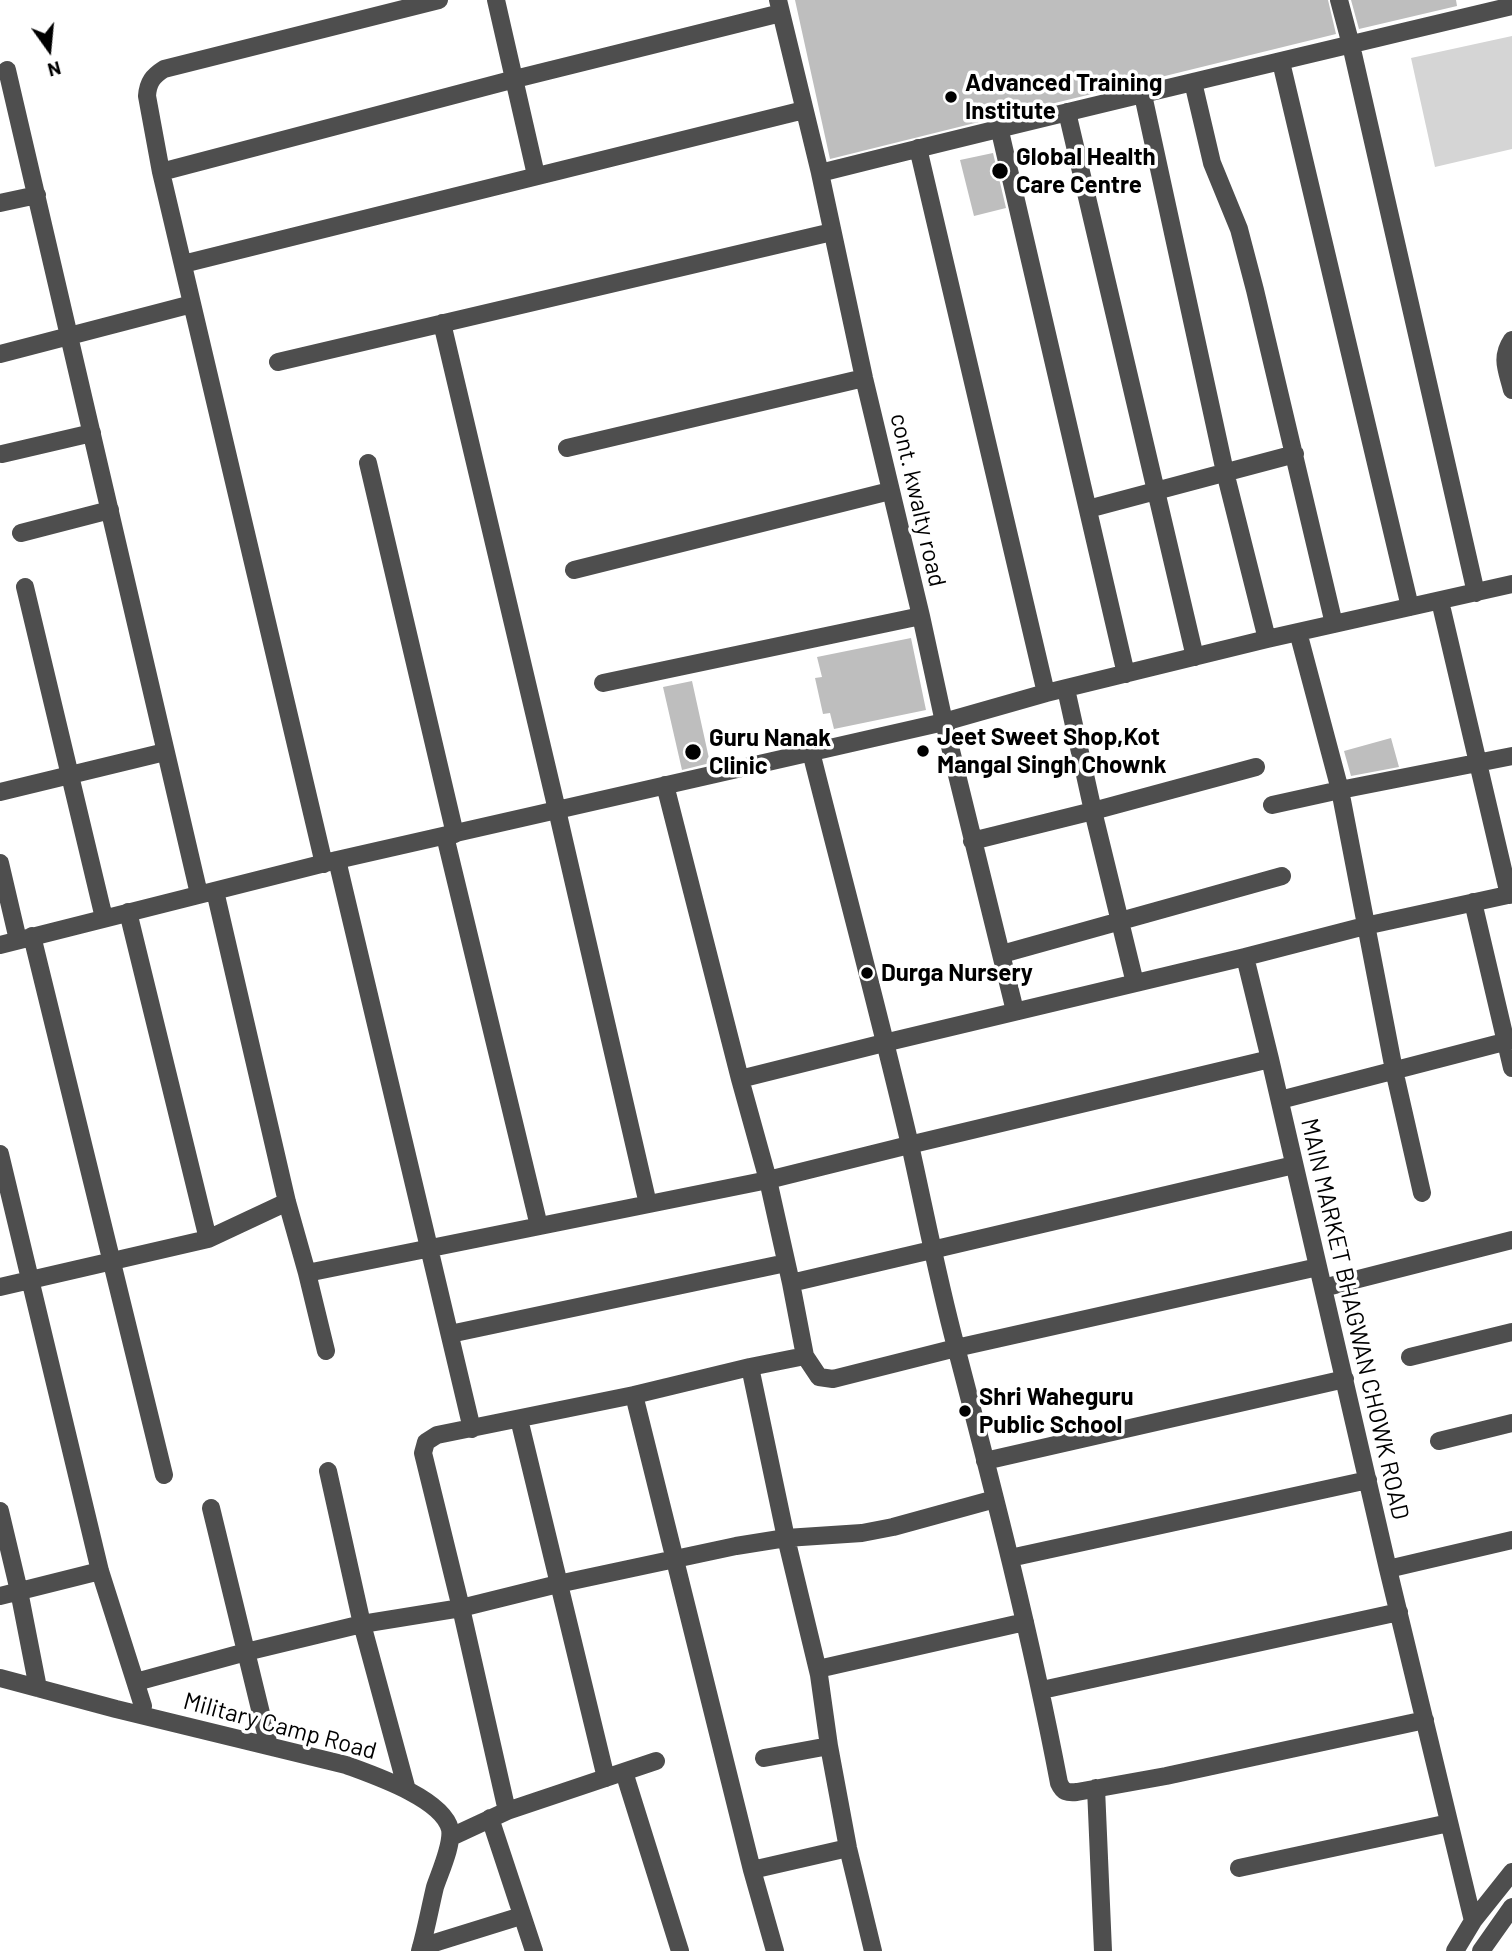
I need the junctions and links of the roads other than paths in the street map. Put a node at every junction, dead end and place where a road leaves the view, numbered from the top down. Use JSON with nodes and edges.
{"nodes":[{"id":1,"x":439,"y":0,"type":"edge"},
{"id":2,"x":496,"y":0,"type":"edge"},
{"id":3,"x":1339,"y":0,"type":"edge"},
{"id":4,"x":1512,"y":6,"type":"edge"},
{"id":5,"x":779,"y":7,"type":"edge"},
{"id":6,"x":1351,"y":45,"type":"junction"},
{"id":7,"x":1281,"y":62,"type":"junction"},
{"id":8,"x":7,"y":70,"type":"dead end"},
{"id":9,"x":515,"y":79,"type":"junction"},
{"id":10,"x":1193,"y":82,"type":"junction"},
{"id":11,"x":1143,"y":94,"type":"junction"},
{"id":12,"x":804,"y":110,"type":"junction"},
{"id":13,"x":1068,"y":112,"type":"junction"},
{"id":14,"x":999,"y":127,"type":"junction"},
{"id":15,"x":918,"y":148,"type":"junction"},
{"id":16,"x":161,"y":172,"type":"junction"},
{"id":17,"x":820,"y":173,"type":"junction"},
{"id":18,"x":536,"y":175,"type":"junction"},
{"id":19,"x":37,"y":195,"type":"junction"},
{"id":20,"x":0,"y":203,"type":"edge"},
{"id":21,"x":832,"y":232,"type":"junction"},
{"id":22,"x":183,"y":264,"type":"junction"},
{"id":23,"x":192,"y":304,"type":"junction"},
{"id":24,"x":442,"y":323,"type":"junction"},
{"id":25,"x":69,"y":336,"type":"junction"},
{"id":26,"x":1512,"y":340,"type":"edge"},
{"id":27,"x":0,"y":354,"type":"edge"},
{"id":28,"x":278,"y":362,"type":"dead end"},
{"id":29,"x":864,"y":378,"type":"junction"},
{"id":30,"x":1512,"y":390,"type":"edge"},
{"id":31,"x":92,"y":433,"type":"junction"},
{"id":32,"x":568,"y":447,"type":"dead end"},
{"id":33,"x":2,"y":454,"type":"edge"},
{"id":34,"x":1294,"y":454,"type":"junction"},
{"id":35,"x":368,"y":463,"type":"dead end"},
{"id":36,"x":1225,"y":472,"type":"junction"},
{"id":37,"x":1156,"y":490,"type":"junction"},
{"id":38,"x":890,"y":491,"type":"junction"},
{"id":39,"x":1088,"y":509,"type":"junction"},
{"id":40,"x":110,"y":510,"type":"junction"},
{"id":41,"x":21,"y":533,"type":"dead end"},
{"id":42,"x":574,"y":570,"type":"dead end"},
{"id":43,"x":1512,"y":584,"type":"edge"},
{"id":44,"x":25,"y":587,"type":"dead end"},
{"id":45,"x":1476,"y":593,"type":"junction"},
{"id":46,"x":1440,"y":601,"type":"junction"},
{"id":47,"x":1409,"y":607,"type":"junction"},
{"id":48,"x":921,"y":616,"type":"junction"},
{"id":49,"x":1334,"y":624,"type":"junction"},
{"id":50,"x":1298,"y":632,"type":"junction"},
{"id":51,"x":1266,"y":639,"type":"junction"},
{"id":52,"x":1195,"y":657,"type":"junction"},
{"id":53,"x":1126,"y":674,"type":"junction"},
{"id":54,"x":603,"y":683,"type":"dead end"},
{"id":55,"x":1066,"y":689,"type":"junction"},
{"id":56,"x":1046,"y":694,"type":"junction"},
{"id":57,"x":944,"y":722,"type":"junction"},
{"id":58,"x":165,"y":752,"type":"junction"},
{"id":59,"x":811,"y":752,"type":"junction"},
{"id":60,"x":1512,"y":756,"type":"edge"},
{"id":61,"x":1479,"y":764,"type":"junction"},
{"id":62,"x":1256,"y":767,"type":"dead end"},
{"id":63,"x":71,"y":775,"type":"junction"},
{"id":64,"x":665,"y":785,"type":"junction"},
{"id":65,"x":1340,"y":790,"type":"junction"},
{"id":66,"x":0,"y":792,"type":"edge"},
{"id":67,"x":1272,"y":805,"type":"dead end"},
{"id":68,"x":557,"y":810,"type":"junction"},
{"id":69,"x":1093,"y":811,"type":"junction"},
{"id":70,"x":450,"y":835,"type":"junction"},
{"id":71,"x":972,"y":841,"type":"junction"},
{"id":72,"x":331,"y":862,"type":"junction"},
{"id":73,"x":0,"y":863,"type":"edge"},
{"id":74,"x":1282,"y":876,"type":"dead end"},
{"id":75,"x":207,"y":892,"type":"junction"},
{"id":76,"x":1510,"y":894,"type":"edge"},
{"id":77,"x":1473,"y":902,"type":"junction"},
{"id":78,"x":128,"y":912,"type":"junction"},
{"id":79,"x":104,"y":918,"type":"junction"},
{"id":80,"x":1121,"y":921,"type":"junction"},
{"id":81,"x":1365,"y":926,"type":"junction"},
{"id":82,"x":17,"y":940,"type":"edge"},
{"id":83,"x":1002,"y":954,"type":"junction"},
{"id":84,"x":1245,"y":957,"type":"junction"},
{"id":85,"x":1135,"y":983,"type":"junction"},
{"id":86,"x":1015,"y":1011,"type":"junction"},
{"id":87,"x":1509,"y":1041,"type":"edge"},
{"id":88,"x":884,"y":1043,"type":"junction"},
{"id":89,"x":1270,"y":1059,"type":"junction"},
{"id":90,"x":1512,"y":1068,"type":"edge"},
{"id":91,"x":1394,"y":1070,"type":"junction"},
{"id":92,"x":740,"y":1080,"type":"junction"},
{"id":93,"x":1280,"y":1100,"type":"junction"},
{"id":94,"x":909,"y":1144,"type":"junction"},
{"id":95,"x":0,"y":1154,"type":"edge"},
{"id":96,"x":1294,"y":1165,"type":"junction"},
{"id":97,"x":768,"y":1180,"type":"junction"},
{"id":98,"x":1422,"y":1193,"type":"dead end"},
{"id":99,"x":287,"y":1202,"type":"junction"},
{"id":100,"x":648,"y":1204,"type":"junction"},
{"id":101,"x":539,"y":1226,"type":"junction"},
{"id":102,"x":208,"y":1239,"type":"junction"},
{"id":103,"x":1512,"y":1240,"type":"edge"},
{"id":104,"x":430,"y":1247,"type":"junction"},
{"id":105,"x":932,"y":1250,"type":"junction"},
{"id":106,"x":110,"y":1262,"type":"junction"},
{"id":107,"x":786,"y":1263,"type":"junction"},
{"id":108,"x":1318,"y":1266,"type":"junction"},
{"id":109,"x":307,"y":1273,"type":"junction"},
{"id":110,"x":30,"y":1280,"type":"junction"},
{"id":111,"x":791,"y":1283,"type":"junction"},
{"id":112,"x":0,"y":1287,"type":"edge"},
{"id":113,"x":1323,"y":1289,"type":"junction"},
{"id":114,"x":1512,"y":1332,"type":"edge"},
{"id":115,"x":450,"y":1334,"type":"junction"},
{"id":116,"x":956,"y":1348,"type":"junction"},
{"id":117,"x":326,"y":1350,"type":"dead end"},
{"id":118,"x":805,"y":1356,"type":"junction"},
{"id":119,"x":1410,"y":1357,"type":"dead end"},
{"id":120,"x":750,"y":1367,"type":"junction"},
{"id":121,"x":1345,"y":1379,"type":"junction"},
{"id":122,"x":634,"y":1395,"type":"junction"},
{"id":123,"x":519,"y":1419,"type":"junction"},
{"id":124,"x":1512,"y":1423,"type":"edge"},
{"id":125,"x":472,"y":1429,"type":"junction"},
{"id":126,"x":1439,"y":1441,"type":"dead end"},
{"id":127,"x":985,"y":1461,"type":"junction"},
{"id":128,"x":328,"y":1471,"type":"dead end"},
{"id":129,"x":164,"y":1475,"type":"dead end"},
{"id":130,"x":1368,"y":1480,"type":"junction"},
{"id":131,"x":995,"y":1499,"type":"junction"},
{"id":132,"x":211,"y":1508,"type":"dead end"},
{"id":133,"x":0,"y":1511,"type":"edge"},
{"id":134,"x":786,"y":1538,"type":"junction"},
{"id":135,"x":1512,"y":1540,"type":"edge"},
{"id":136,"x":1010,"y":1558,"type":"junction"},
{"id":137,"x":675,"y":1560,"type":"junction"},
{"id":138,"x":1388,"y":1569,"type":"junction"},
{"id":139,"x":100,"y":1571,"type":"junction"},
{"id":140,"x":558,"y":1584,"type":"junction"},
{"id":141,"x":19,"y":1591,"type":"junction"},
{"id":142,"x":0,"y":1596,"type":"edge"},
{"id":143,"x":461,"y":1608,"type":"junction"},
{"id":144,"x":1399,"y":1612,"type":"junction"},
{"id":145,"x":1025,"y":1622,"type":"junction"},
{"id":146,"x":362,"y":1625,"type":"junction"},
{"id":147,"x":246,"y":1652,"type":"junction"},
{"id":148,"x":818,"y":1669,"type":"junction"},
{"id":149,"x":0,"y":1678,"type":"edge"},
{"id":150,"x":136,"y":1682,"type":"junction"},
{"id":151,"x":38,"y":1688,"type":"junction"},
{"id":152,"x":1041,"y":1690,"type":"junction"},
{"id":153,"x":143,"y":1706,"type":"dead end"},
{"id":154,"x":1425,"y":1720,"type":"junction"},
{"id":155,"x":269,"y":1746,"type":"junction"},
{"id":156,"x":829,"y":1746,"type":"junction"},
{"id":157,"x":764,"y":1758,"type":"dead end"},
{"id":158,"x":656,"y":1762,"type":"dead end"},
{"id":159,"x":624,"y":1772,"type":"junction"},
{"id":160,"x":606,"y":1778,"type":"junction"},
{"id":161,"x":1096,"y":1788,"type":"junction"},
{"id":162,"x":407,"y":1790,"type":"junction"},
{"id":163,"x":507,"y":1811,"type":"junction"},
{"id":164,"x":490,"y":1818,"type":"junction"},
{"id":165,"x":1449,"y":1823,"type":"junction"},
{"id":166,"x":451,"y":1837,"type":"junction"},
{"id":167,"x":848,"y":1848,"type":"junction"},
{"id":168,"x":1239,"y":1868,"type":"dead end"},
{"id":169,"x":752,"y":1870,"type":"junction"},
{"id":170,"x":1512,"y":1872,"type":"edge"},
{"id":171,"x":1512,"y":1907,"type":"edge"},
{"id":172,"x":521,"y":1916,"type":"junction"},
{"id":173,"x":1473,"y":1921,"type":"junction"},
{"id":174,"x":421,"y":1949,"type":"edge"},
{"id":175,"x":534,"y":1951,"type":"edge"},
{"id":176,"x":680,"y":1951,"type":"edge"},
{"id":177,"x":775,"y":1951,"type":"edge"},
{"id":178,"x":873,"y":1951,"type":"edge"},
{"id":179,"x":1103,"y":1951,"type":"edge"},
{"id":180,"x":1455,"y":1951,"type":"edge"},
{"id":181,"x":1481,"y":1951,"type":"edge"}],
"edges":[{"from":1,"to":16,"type":"street"},
{"from":2,"to":9,"type":"street"},
{"from":3,"to":6,"type":"street"},
{"from":4,"to":6,"type":"street"},
{"from":5,"to":9,"type":"street"},
{"from":5,"to":12,"type":"street","name":"cont. kwalty road"},
{"from":6,"to":7,"type":"street"},
{"from":6,"to":45,"type":"street"},
{"from":7,"to":10,"type":"street"},
{"from":7,"to":47,"type":"street"},
{"from":8,"to":19,"type":"street"},
{"from":9,"to":16,"type":"street"},
{"from":9,"to":18,"type":"street"},
{"from":10,"to":11,"type":"street"},
{"from":10,"to":34,"type":"street"},
{"from":11,"to":13,"type":"street"},
{"from":11,"to":36,"type":"street"},
{"from":12,"to":17,"type":"street","name":"cont. kwalty road"},
{"from":12,"to":18,"type":"street"},
{"from":13,"to":14,"type":"street"},
{"from":13,"to":37,"type":"street"},
{"from":14,"to":15,"type":"street"},
{"from":14,"to":39,"type":"street"},
{"from":15,"to":17,"type":"street"},
{"from":15,"to":56,"type":"street"},
{"from":16,"to":22,"type":"street"},
{"from":17,"to":21,"type":"street","name":"cont. kwalty road"},
{"from":18,"to":22,"type":"street"},
{"from":19,"to":20,"type":"street"},
{"from":19,"to":25,"type":"street"},
{"from":21,"to":24,"type":"street"},
{"from":21,"to":29,"type":"street","name":"cont. kwalty road"},
{"from":22,"to":23,"type":"street"},
{"from":23,"to":25,"type":"street"},
{"from":23,"to":72,"type":"street"},
{"from":24,"to":28,"type":"street"},
{"from":24,"to":68,"type":"street"},
{"from":25,"to":27,"type":"street"},
{"from":25,"to":31,"type":"street"},
{"from":26,"to":30,"type":"street"},
{"from":29,"to":32,"type":"street"},
{"from":29,"to":38,"type":"street","name":"cont. kwalty road"},
{"from":31,"to":33,"type":"street"},
{"from":31,"to":40,"type":"street"},
{"from":34,"to":36,"type":"street"},
{"from":34,"to":49,"type":"street"},
{"from":35,"to":70,"type":"street"},
{"from":36,"to":37,"type":"street"},
{"from":36,"to":51,"type":"street"},
{"from":37,"to":39,"type":"street"},
{"from":37,"to":52,"type":"street"},
{"from":38,"to":42,"type":"street"},
{"from":38,"to":48,"type":"street","name":"cont. kwalty road"},
{"from":39,"to":53,"type":"street"},
{"from":40,"to":41,"type":"street"},
{"from":40,"to":58,"type":"street"},
{"from":43,"to":45,"type":"street"},
{"from":44,"to":63,"type":"street"},
{"from":45,"to":46,"type":"street"},
{"from":46,"to":47,"type":"street"},
{"from":46,"to":61,"type":"street"},
{"from":47,"to":49,"type":"street"},
{"from":48,"to":54,"type":"street"},
{"from":48,"to":57,"type":"street","name":"cont. kwalty road"},
{"from":49,"to":50,"type":"street"},
{"from":50,"to":51,"type":"street"},
{"from":50,"to":65,"type":"street"},
{"from":51,"to":52,"type":"street"},
{"from":52,"to":53,"type":"street"},
{"from":53,"to":55,"type":"street"},
{"from":55,"to":56,"type":"street"},
{"from":55,"to":69,"type":"street"},
{"from":56,"to":57,"type":"street"},
{"from":57,"to":59,"type":"street"},
{"from":57,"to":71,"type":"street","name":"cont. kwalty road"},
{"from":58,"to":63,"type":"street"},
{"from":58,"to":75,"type":"street"},
{"from":59,"to":64,"type":"street"},
{"from":59,"to":88,"type":"street"},
{"from":60,"to":61,"type":"street"},
{"from":61,"to":65,"type":"street"},
{"from":61,"to":76,"type":"street"},
{"from":62,"to":69,"type":"street"},
{"from":63,"to":66,"type":"street"},
{"from":63,"to":79,"type":"street"},
{"from":64,"to":68,"type":"street"},
{"from":64,"to":92,"type":"street"},
{"from":65,"to":67,"type":"street"},
{"from":65,"to":81,"type":"street"},
{"from":68,"to":70,"type":"street"},
{"from":68,"to":100,"type":"street"},
{"from":69,"to":71,"type":"street"},
{"from":69,"to":80,"type":"street"},
{"from":70,"to":72,"type":"street"},
{"from":70,"to":101,"type":"street"},
{"from":71,"to":83,"type":"street","name":"cont. kwalty road"},
{"from":72,"to":75,"type":"street"},
{"from":72,"to":104,"type":"street"},
{"from":73,"to":82,"type":"street"},
{"from":74,"to":80,"type":"street"},
{"from":75,"to":78,"type":"street"},
{"from":75,"to":99,"type":"street"},
{"from":76,"to":77,"type":"street"},
{"from":77,"to":81,"type":"street"},
{"from":77,"to":87,"type":"street"},
{"from":78,"to":79,"type":"street"},
{"from":78,"to":102,"type":"street"},
{"from":79,"to":82,"type":"street"},
{"from":80,"to":83,"type":"street"},
{"from":80,"to":85,"type":"street"},
{"from":81,"to":84,"type":"street"},
{"from":81,"to":91,"type":"street"},
{"from":82,"to":106,"type":"street"},
{"from":83,"to":86,"type":"street","name":"cont. kwalty road"},
{"from":84,"to":85,"type":"street"},
{"from":84,"to":89,"type":"street","name":"MAIN MARKET BHAGWAN CHOWK ROAD"},
{"from":85,"to":86,"type":"street"},
{"from":86,"to":88,"type":"street"},
{"from":87,"to":90,"type":"street"},
{"from":87,"to":91,"type":"street"},
{"from":88,"to":92,"type":"street"},
{"from":88,"to":94,"type":"street"},
{"from":89,"to":93,"type":"street","name":"MAIN MARKET BHAGWAN CHOWK ROAD"},
{"from":89,"to":94,"type":"street"},
{"from":91,"to":93,"type":"street"},
{"from":91,"to":98,"type":"street"},
{"from":92,"to":97,"type":"street"},
{"from":93,"to":96,"type":"street","name":"MAIN MARKET BHAGWAN CHOWK ROAD"},
{"from":94,"to":97,"type":"street"},
{"from":94,"to":105,"type":"street"},
{"from":95,"to":110,"type":"street"},
{"from":96,"to":105,"type":"street"},
{"from":96,"to":108,"type":"street","name":"MAIN MARKET BHAGWAN CHOWK ROAD"},
{"from":97,"to":100,"type":"street"},
{"from":97,"to":107,"type":"street"},
{"from":99,"to":102,"type":"street"},
{"from":99,"to":109,"type":"street"},
{"from":100,"to":101,"type":"street"},
{"from":101,"to":104,"type":"street"},
{"from":102,"to":106,"type":"street"},
{"from":103,"to":113,"type":"street"},
{"from":104,"to":109,"type":"street"},
{"from":104,"to":115,"type":"street"},
{"from":105,"to":111,"type":"street"},
{"from":105,"to":116,"type":"street"},
{"from":106,"to":110,"type":"street"},
{"from":106,"to":129,"type":"street"},
{"from":107,"to":111,"type":"street"},
{"from":107,"to":115,"type":"street"},
{"from":108,"to":113,"type":"street","name":"MAIN MARKET BHAGWAN CHOWK ROAD"},
{"from":108,"to":116,"type":"street"},
{"from":109,"to":117,"type":"street"},
{"from":110,"to":112,"type":"street"},
{"from":110,"to":139,"type":"street"},
{"from":111,"to":118,"type":"street"},
{"from":113,"to":121,"type":"street","name":"MAIN MARKET BHAGWAN CHOWK ROAD"},
{"from":114,"to":119,"type":"street"},
{"from":115,"to":125,"type":"street"},
{"from":116,"to":118,"type":"street"},
{"from":116,"to":127,"type":"street"},
{"from":118,"to":120,"type":"street"},
{"from":120,"to":122,"type":"street"},
{"from":120,"to":134,"type":"street"},
{"from":121,"to":127,"type":"street"},
{"from":121,"to":130,"type":"street","name":"MAIN MARKET BHAGWAN CHOWK ROAD"},
{"from":122,"to":123,"type":"street"},
{"from":122,"to":137,"type":"street"},
{"from":123,"to":125,"type":"street"},
{"from":123,"to":140,"type":"street"},
{"from":124,"to":126,"type":"street"},
{"from":125,"to":143,"type":"street"},
{"from":127,"to":131,"type":"street"},
{"from":128,"to":146,"type":"street"},
{"from":130,"to":136,"type":"street"},
{"from":130,"to":138,"type":"street","name":"MAIN MARKET BHAGWAN CHOWK ROAD"},
{"from":131,"to":134,"type":"street"},
{"from":131,"to":136,"type":"street"},
{"from":132,"to":147,"type":"street"},
{"from":133,"to":141,"type":"street"},
{"from":134,"to":137,"type":"street"},
{"from":134,"to":148,"type":"street"},
{"from":135,"to":138,"type":"street"},
{"from":136,"to":145,"type":"street"},
{"from":137,"to":140,"type":"street"},
{"from":137,"to":169,"type":"street"},
{"from":138,"to":144,"type":"street","name":"MAIN MARKET BHAGWAN CHOWK ROAD"},
{"from":139,"to":141,"type":"street"},
{"from":139,"to":150,"type":"street"},
{"from":140,"to":143,"type":"street"},
{"from":140,"to":160,"type":"street"},
{"from":141,"to":142,"type":"street"},
{"from":141,"to":151,"type":"street"},
{"from":143,"to":146,"type":"street"},
{"from":143,"to":163,"type":"street"},
{"from":144,"to":152,"type":"street"},
{"from":144,"to":154,"type":"street","name":"MAIN MARKET BHAGWAN CHOWK ROAD"},
{"from":145,"to":148,"type":"street"},
{"from":145,"to":152,"type":"street"},
{"from":146,"to":147,"type":"street"},
{"from":146,"to":162,"type":"street"},
{"from":147,"to":150,"type":"street"},
{"from":147,"to":155,"type":"street"},
{"from":148,"to":156,"type":"street"},
{"from":149,"to":151,"type":"street","name":"Military Camp Road"},
{"from":150,"to":153,"type":"street"},
{"from":151,"to":155,"type":"street","name":"Military Camp Road"},
{"from":152,"to":161,"type":"street"},
{"from":154,"to":161,"type":"street"},
{"from":154,"to":165,"type":"street","name":"MAIN MARKET BHAGWAN CHOWK ROAD"},
{"from":155,"to":162,"type":"street","name":"Military Camp Road"},
{"from":156,"to":157,"type":"street"},
{"from":156,"to":167,"type":"street"},
{"from":158,"to":159,"type":"street"},
{"from":159,"to":160,"type":"street"},
{"from":159,"to":176,"type":"street"},
{"from":160,"to":163,"type":"street"},
{"from":161,"to":179,"type":"street"},
{"from":162,"to":166,"type":"street","name":"Military Camp Road"},
{"from":163,"to":164,"type":"street"},
{"from":164,"to":166,"type":"street"},
{"from":164,"to":172,"type":"street"},
{"from":165,"to":168,"type":"street"},
{"from":165,"to":173,"type":"street","name":"MAIN MARKET BHAGWAN CHOWK ROAD"},
{"from":166,"to":174,"type":"street"},
{"from":167,"to":169,"type":"street"},
{"from":167,"to":178,"type":"street"},
{"from":169,"to":177,"type":"street"},
{"from":170,"to":173,"type":"street"},
{"from":171,"to":181,"type":"street"},
{"from":172,"to":174,"type":"street"},
{"from":172,"to":175,"type":"street"},
{"from":173,"to":180,"type":"street"}]}
